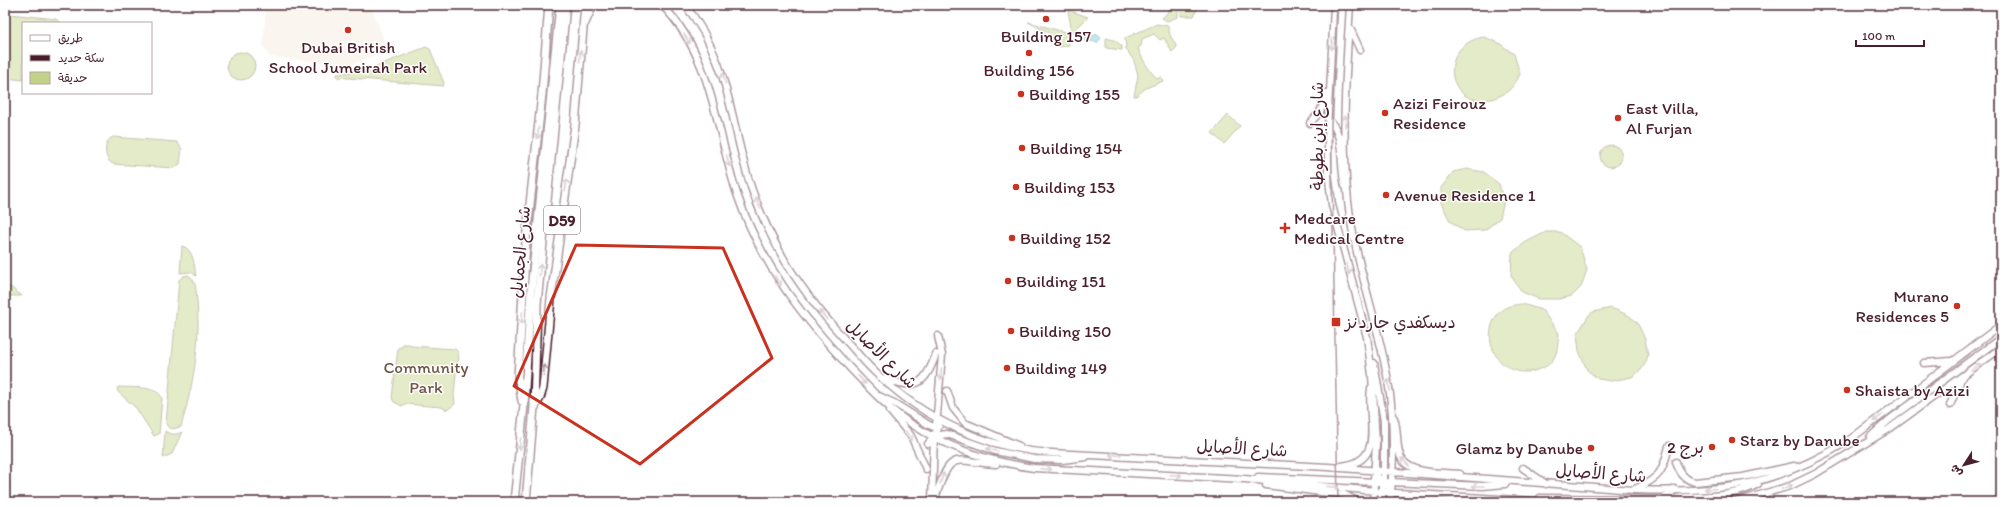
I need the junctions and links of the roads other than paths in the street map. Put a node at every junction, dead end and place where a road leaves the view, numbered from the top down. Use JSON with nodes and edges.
{"nodes":[{"id":1,"x":549,"y":5,"type":"edge"},
{"id":2,"x":560,"y":5,"type":"edge"},
{"id":3,"x":566,"y":5,"type":"edge"},
{"id":4,"x":584,"y":5,"type":"edge"},
{"id":5,"x":593,"y":5,"type":"edge"},
{"id":6,"x":685,"y":5,"type":"edge"},
{"id":7,"x":1334,"y":5,"type":"edge"},
{"id":8,"x":1350,"y":5,"type":"edge"},
{"id":9,"x":662,"y":6,"type":"edge"},
{"id":10,"x":1349,"y":23,"type":"junction"},
{"id":11,"x":582,"y":31,"type":"junction"},
{"id":12,"x":1360,"y":50,"type":"dead end"},
{"id":13,"x":1331,"y":79,"type":"junction"},
{"id":14,"x":1328,"y":119,"type":"junction"},
{"id":15,"x":1310,"y":124,"type":"dead end"},
{"id":16,"x":1348,"y":202,"type":"junction"},
{"id":17,"x":541,"y":225,"type":"junction"},
{"id":18,"x":2001,"y":325,"type":"edge"},
{"id":19,"x":938,"y":336,"type":"dead end"},
{"id":20,"x":1367,"y":336,"type":"junction"},
{"id":21,"x":2001,"y":338,"type":"edge"},
{"id":22,"x":2001,"y":348,"type":"edge"},
{"id":23,"x":936,"y":354,"type":"dead end"},
{"id":24,"x":1957,"y":359,"type":"junction"},
{"id":25,"x":1924,"y":364,"type":"dead end"},
{"id":26,"x":878,"y":375,"type":"junction"},
{"id":27,"x":1372,"y":375,"type":"junction"},
{"id":28,"x":1962,"y":377,"type":"junction"},
{"id":29,"x":947,"y":390,"type":"dead end"},
{"id":30,"x":876,"y":395,"type":"junction"},
{"id":31,"x":524,"y":405,"type":"junction"},
{"id":32,"x":1950,"y":405,"type":"dead end"},
{"id":33,"x":534,"y":407,"type":"junction"},
{"id":34,"x":1392,"y":410,"type":"junction"},
{"id":35,"x":930,"y":415,"type":"junction"},
{"id":36,"x":936,"y":418,"type":"junction"},
{"id":37,"x":944,"y":422,"type":"junction"},
{"id":38,"x":935,"y":427,"type":"junction"},
{"id":39,"x":935,"y":436,"type":"junction"},
{"id":40,"x":928,"y":444,"type":"dead end"},
{"id":41,"x":1863,"y":444,"type":"junction"},
{"id":42,"x":1669,"y":446,"type":"dead end"},
{"id":43,"x":1034,"y":451,"type":"junction"},
{"id":44,"x":1100,"y":455,"type":"junction"},
{"id":45,"x":1676,"y":462,"type":"dead end"},
{"id":46,"x":1811,"y":462,"type":"junction"},
{"id":47,"x":1007,"y":464,"type":"junction"},
{"id":48,"x":1392,"y":466,"type":"junction"},
{"id":49,"x":1328,"y":467,"type":"junction"},
{"id":50,"x":1523,"y":468,"type":"dead end"},
{"id":51,"x":926,"y":469,"type":"dead end"},
{"id":52,"x":1384,"y":469,"type":"junction"},
{"id":53,"x":1371,"y":472,"type":"junction"},
{"id":54,"x":1392,"y":473,"type":"junction"},
{"id":55,"x":1231,"y":478,"type":"junction"},
{"id":56,"x":1244,"y":479,"type":"junction"},
{"id":57,"x":1482,"y":480,"type":"junction"},
{"id":58,"x":1765,"y":480,"type":"junction"},
{"id":59,"x":1372,"y":482,"type":"junction"},
{"id":60,"x":1387,"y":482,"type":"junction"},
{"id":61,"x":1517,"y":482,"type":"junction"},
{"id":62,"x":1546,"y":484,"type":"junction"},
{"id":63,"x":1634,"y":490,"type":"junction"},
{"id":64,"x":1374,"y":491,"type":"junction"},
{"id":65,"x":1383,"y":492,"type":"junction"},
{"id":66,"x":1391,"y":492,"type":"junction"},
{"id":67,"x":1398,"y":493,"type":"junction"},
{"id":68,"x":936,"y":496,"type":"dead end"},
{"id":69,"x":1441,"y":496,"type":"junction"},
{"id":70,"x":1671,"y":496,"type":"edge"},
{"id":71,"x":1373,"y":500,"type":"edge"},
{"id":72,"x":1382,"y":501,"type":"edge"},
{"id":73,"x":1519,"y":501,"type":"edge"},
{"id":74,"x":514,"y":502,"type":"edge"},
{"id":75,"x":526,"y":502,"type":"edge"},
{"id":76,"x":932,"y":502,"type":"edge"},
{"id":77,"x":1358,"y":502,"type":"edge"},
{"id":78,"x":1390,"y":502,"type":"edge"},
{"id":79,"x":1410,"y":502,"type":"edge"},
{"id":80,"x":1551,"y":502,"type":"edge"},
{"id":81,"x":1736,"y":502,"type":"edge"}],
"edges":[{"from":1,"to":31,"type":"main road","number":"D59","one_way":true},
{"from":2,"to":17,"type":"main road","name":"شارع الجمايل","number":"D59"},
{"from":3,"to":17,"type":"main road","name":"شارع الجمايل","number":"D59"},
{"from":4,"to":11,"type":"main road"},
{"from":5,"to":11,"type":"main road"},
{"from":26,"to":6,"type":"main road","name":"شارع الأصايل","one_way":true},
{"from":7,"to":13,"type":"main road","name":"شارع إبن بطوطة","one_way":true},
{"from":8,"to":10,"type":"main road","name":"شارع إبن بطوطة"},
{"from":9,"to":30,"type":"main road","name":"شارع الأصايل","one_way":true},
{"from":10,"to":12,"type":"main road"},
{"from":16,"to":10,"type":"main road","name":"شارع إبن بطوطة","one_way":true},
{"from":33,"to":11,"type":"main road","number":"D59","one_way":true},
{"from":13,"to":14,"type":"main road","name":"شارع إبن بطوطة"},
{"from":13,"to":15,"type":"main road"},
{"from":14,"to":16,"type":"main road"},
{"from":14,"to":20,"type":"main road","name":"شارع إبن بطوطة","one_way":true},
{"from":34,"to":16,"type":"main road","name":"شارع إبن بطوطة","one_way":true},
{"from":17,"to":31,"type":"main road","name":"شارع الجمايل","number":"D59"},
{"from":33,"to":17,"type":"main road","name":"شارع الجمايل","number":"D59","one_way":true},
{"from":18,"to":24,"type":"main road"},
{"from":19,"to":36,"type":"main road","one_way":true},
{"from":20,"to":27,"type":"main road","name":"شارع إبن بطوطة"},
{"from":20,"to":52,"type":"main road"},
{"from":21,"to":41,"type":"main road"},
{"from":28,"to":22,"type":"main road","one_way":true},
{"from":23,"to":26,"type":"main road"},
{"from":24,"to":25,"type":"main road"},
{"from":24,"to":46,"type":"main road","one_way":true},
{"from":26,"to":35,"type":"main road","name":"شارع الأصايل"},
{"from":27,"to":49,"type":"main road"},
{"from":27,"to":53,"type":"main road","name":"شارع إبن بطوطة"},
{"from":28,"to":32,"type":"main road"},
{"from":28,"to":41,"type":"main road"},
{"from":29,"to":43,"type":"main road"},
{"from":30,"to":38,"type":"main road"},
{"from":30,"to":39,"type":"main road","name":"شارع الأصايل"},
{"from":30,"to":51,"type":"main road","one_way":true},
{"from":31,"to":74,"type":"main road","name":"شارع الجمايل","number":"D59","one_way":true},
{"from":33,"to":75,"type":"main road","name":"شارع الجمايل","number":"D59"},
{"from":34,"to":48,"type":"main road","name":"شارع إبن بطوطة"},
{"from":57,"to":34,"type":"main road","one_way":true},
{"from":35,"to":36,"type":"main road","name":"شارع الأصايل"},
{"from":35,"to":38,"type":"main road"},
{"from":36,"to":37,"type":"main road","name":"شارع الأصايل"},
{"from":36,"to":38,"type":"main road"},
{"from":37,"to":38,"type":"main road"},
{"from":37,"to":43,"type":"main road","name":"شارع الأصايل"},
{"from":38,"to":39,"type":"main road"},
{"from":39,"to":40,"type":"main road"},
{"from":44,"to":39,"type":"main road","one_way":true},
{"from":39,"to":47,"type":"main road","name":"شارع الأصايل"},
{"from":39,"to":76,"type":"main road"},
{"from":81,"to":41,"type":"main road","one_way":true},
{"from":42,"to":63,"type":"main road"},
{"from":43,"to":44,"type":"main road","name":"شارع الأصايل"},
{"from":49,"to":44,"type":"main road","name":"شارع الأصايل","one_way":true},
{"from":45,"to":46,"type":"main road"},
{"from":46,"to":58,"type":"main road"},
{"from":47,"to":55,"type":"main road","name":"شارع الأصايل","one_way":true},
{"from":68,"to":47,"type":"main road","one_way":true},
{"from":48,"to":52,"type":"main road"},
{"from":48,"to":54,"type":"main road","name":"شارع إبن بطوطة"},
{"from":49,"to":53,"type":"main road","name":"شارع الأصايل"},
{"from":50,"to":62,"type":"main road"},
{"from":52,"to":53,"type":"main road","name":"شارع الأصايل"},
{"from":52,"to":54,"type":"main road","name":"شارع الأصايل"},
{"from":52,"to":60,"type":"main road"},
{"from":53,"to":59,"type":"main road","name":"شارع إبن بطوطة"},
{"from":53,"to":60,"type":"main road"},
{"from":54,"to":57,"type":"main road","name":"شارع الأصايل"},
{"from":54,"to":60,"type":"main road"},
{"from":55,"to":56,"type":"main road","name":"شارع الأصايل"},
{"from":55,"to":77,"type":"main road"},
{"from":56,"to":59,"type":"main road"},
{"from":56,"to":64,"type":"main road","name":"شارع الأصايل","one_way":true},
{"from":57,"to":61,"type":"main road","name":"شارع الأصايل"},
{"from":58,"to":70,"type":"main road","one_way":true},
{"from":58,"to":70,"type":"main road"},
{"from":59,"to":60,"type":"main road"},
{"from":59,"to":64,"type":"main road","name":"شارع إبن بطوطة"},
{"from":61,"to":60,"type":"main road","one_way":true},
{"from":60,"to":64,"type":"main road"},
{"from":60,"to":65,"type":"main road"},
{"from":60,"to":66,"type":"main road"},
{"from":60,"to":67,"type":"main road"},
{"from":61,"to":62,"type":"main road","name":"شارع الأصايل"},
{"from":62,"to":63,"type":"main road","name":"شارع الأصايل"},
{"from":63,"to":70,"type":"main road","name":"شارع الأصايل"},
{"from":64,"to":65,"type":"main road","name":"شارع الأصايل"},
{"from":64,"to":71,"type":"main road","name":"شارع إبن بطوطة"},
{"from":65,"to":66,"type":"main road","name":"شارع الأصايل"},
{"from":65,"to":72,"type":"main road"},
{"from":66,"to":67,"type":"main road","name":"شارع الأصايل"},
{"from":66,"to":78,"type":"main road"},
{"from":67,"to":69,"type":"main road","name":"شارع الأصايل"},
{"from":69,"to":73,"type":"main road","name":"شارع الأصايل"},
{"from":69,"to":79,"type":"main road"},
{"from":70,"to":73,"type":"main road"},
{"from":71,"to":72,"type":"main road"},
{"from":73,"to":80,"type":"main road","name":"شارع الأصايل"}]}
